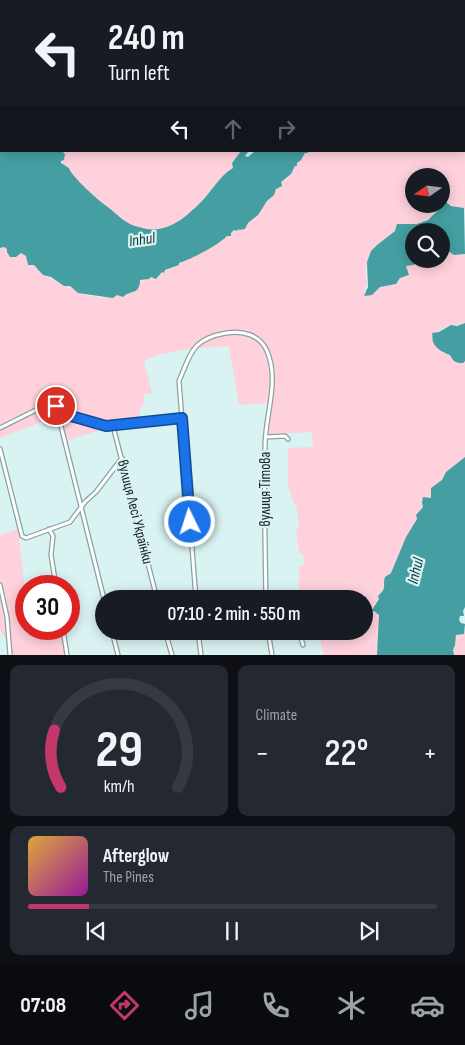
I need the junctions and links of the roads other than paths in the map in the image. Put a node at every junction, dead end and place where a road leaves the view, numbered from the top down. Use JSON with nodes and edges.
{"nodes":[{"id":1,"x":56,"y":406,"type":"junction"},
{"id":2,"x":182,"y":418,"type":"junction"},
{"id":3,"x":113,"y":426,"type":"junction"},
{"id":4,"x":0,"y":428,"type":"edge"},
{"id":5,"x":266,"y":437,"type":"junction"},
{"id":6,"x":288,"y":440,"type":"dead end"},
{"id":7,"x":0,"y":449,"type":"edge"},
{"id":8,"x":122,"y":458,"type":"junction"},
{"id":9,"x":81,"y":508,"type":"junction"},
{"id":10,"x":49,"y":529,"type":"junction"},
{"id":11,"x":54,"y":575,"type":"edge"},
{"id":12,"x":0,"y":585,"type":"edge"},
{"id":13,"x":102,"y":590,"type":"edge"},
{"id":14,"x":155,"y":590,"type":"edge"},
{"id":15,"x":195,"y":590,"type":"edge"},
{"id":16,"x":266,"y":590,"type":"edge"},
{"id":17,"x":65,"y":640,"type":"edge"},
{"id":18,"x":114,"y":640,"type":"edge"},
{"id":19,"x":168,"y":640,"type":"edge"},
{"id":20,"x":199,"y":640,"type":"edge"},
{"id":21,"x":270,"y":640,"type":"edge"},
{"id":22,"x":302,"y":640,"type":"edge"},
{"id":23,"x":303,"y":645,"type":"dead end"},
{"id":24,"x":10,"y":655,"type":"edge"},
{"id":25,"x":67,"y":655,"type":"edge"},
{"id":26,"x":118,"y":655,"type":"edge"},
{"id":27,"x":172,"y":655,"type":"edge"},
{"id":28,"x":201,"y":655,"type":"edge"},
{"id":29,"x":272,"y":655,"type":"edge"}],
"edges":[{"from":1,"to":3,"type":"street"},
{"from":1,"to":4,"type":"street"},
{"from":1,"to":9,"type":"street"},
{"from":2,"to":3,"type":"street"},
{"from":2,"to":5,"type":"street","name":"вулиця Тітова"},
{"from":2,"to":15,"type":"street"},
{"from":3,"to":8,"type":"street","name":"вулиця Лесі Українки"},
{"from":5,"to":6,"type":"street"},
{"from":5,"to":16,"type":"street","name":"вулиця Тітова"},
{"from":7,"to":10,"type":"street"},
{"from":8,"to":9,"type":"street"},
{"from":8,"to":14,"type":"street","name":"вулиця Лесі Українки"},
{"from":9,"to":10,"type":"street"},
{"from":9,"to":13,"type":"street"},
{"from":10,"to":11,"type":"street"},
{"from":12,"to":24,"type":"street"},
{"from":17,"to":25,"type":"street"},
{"from":18,"to":26,"type":"street"},
{"from":19,"to":27,"type":"street"},
{"from":20,"to":28,"type":"street"},
{"from":21,"to":29,"type":"street"},
{"from":22,"to":23,"type":"street"}]}
